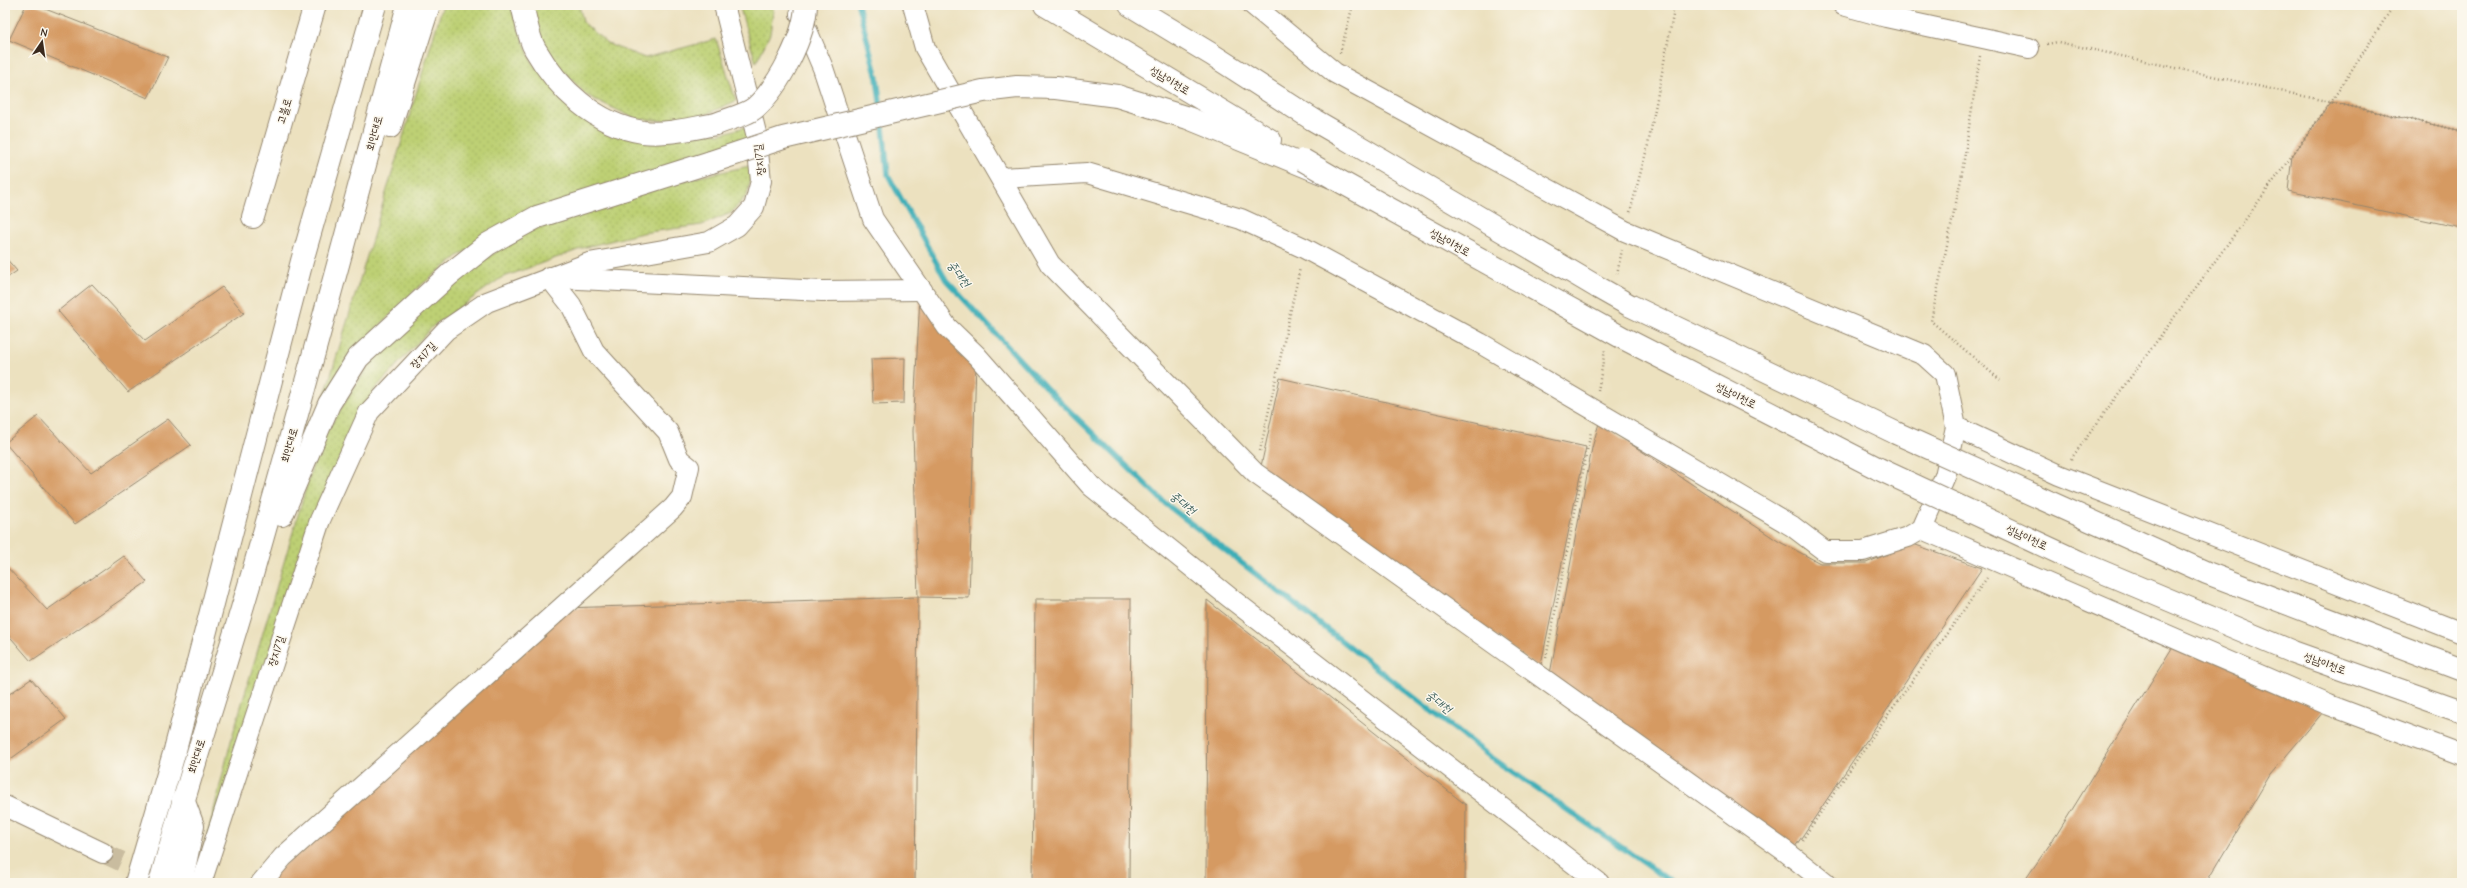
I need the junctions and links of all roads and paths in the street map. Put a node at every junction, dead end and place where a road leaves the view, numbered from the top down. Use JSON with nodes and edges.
{"nodes":[{"id":1,"x":315,"y":5,"type":"edge"},
{"id":2,"x":375,"y":5,"type":"edge"},
{"id":3,"x":408,"y":5,"type":"edge"},
{"id":4,"x":429,"y":5,"type":"edge"},
{"id":5,"x":522,"y":5,"type":"edge"},
{"id":6,"x":724,"y":5,"type":"edge"},
{"id":7,"x":796,"y":5,"type":"edge"},
{"id":8,"x":806,"y":5,"type":"edge"},
{"id":9,"x":913,"y":5,"type":"edge"},
{"id":10,"x":1045,"y":5,"type":"edge"},
{"id":11,"x":1130,"y":5,"type":"edge"},
{"id":12,"x":1253,"y":5,"type":"edge"},
{"id":13,"x":1353,"y":5,"type":"edge"},
{"id":14,"x":1843,"y":5,"type":"edge"},
{"id":15,"x":2394,"y":5,"type":"edge"},
{"id":16,"x":1983,"y":38,"type":"junction"},
{"id":17,"x":2029,"y":48,"type":"joint"},
{"id":18,"x":1335,"y":73,"type":"junction"},
{"id":19,"x":2331,"y":102,"type":"junction"},
{"id":20,"x":2462,"y":131,"type":"edge"},
{"id":21,"x":1001,"y":178,"type":"junction"},
{"id":22,"x":1334,"y":178,"type":"junction"},
{"id":23,"x":253,"y":217,"type":"dead end"},
{"id":24,"x":1304,"y":248,"type":"junction"},
{"id":25,"x":549,"y":277,"type":"junction"},
{"id":26,"x":922,"y":290,"type":"junction"},
{"id":27,"x":2000,"y":380,"type":"dead end"},
{"id":28,"x":306,"y":386,"type":"junction"},
{"id":29,"x":1956,"y":427,"type":"junction"},
{"id":30,"x":1255,"y":473,"type":"junction"},
{"id":31,"x":2059,"y":475,"type":"junction"},
{"id":32,"x":1922,"y":529,"type":"junction"},
{"id":33,"x":1999,"y":562,"type":"junction"},
{"id":34,"x":241,"y":614,"type":"junction"},
{"id":35,"x":2462,"y":633,"type":"edge"},
{"id":36,"x":2462,"y":670,"type":"edge"},
{"id":37,"x":2462,"y":712,"type":"edge"},
{"id":38,"x":2462,"y":755,"type":"edge"},
{"id":39,"x":183,"y":799,"type":"junction"},
{"id":40,"x":5,"y":806,"type":"edge"},
{"id":41,"x":155,"y":818,"type":"junction"},
{"id":42,"x":103,"y":853,"type":"tunnel mouth"},
{"id":43,"x":1791,"y":856,"type":"junction"},
{"id":44,"x":122,"y":883,"type":"edge"},
{"id":45,"x":136,"y":883,"type":"edge"},
{"id":46,"x":160,"y":883,"type":"edge"},
{"id":47,"x":181,"y":883,"type":"edge"},
{"id":48,"x":201,"y":883,"type":"edge"},
{"id":49,"x":261,"y":883,"type":"edge"},
{"id":50,"x":1599,"y":883,"type":"edge"},
{"id":51,"x":1826,"y":883,"type":"edge"}],
"edges":[{"from":1,"to":23,"type":"main road","name":"고불로"},
{"from":2,"to":41,"type":"main road","name":"회안대로"},
{"from":3,"to":28,"type":"main road","name":"회안대로"},
{"from":4,"to":28,"type":"main road"},
{"from":5,"to":8,"type":"main road","bridge":true},
{"from":6,"to":25,"type":"street","name":"장지7길"},
{"from":7,"to":26,"type":"street"},
{"from":9,"to":21,"type":"street"},
{"from":10,"to":22,"type":"main road","name":"성남이천로","bridge":true},
{"from":11,"to":36,"type":"main road","bridge":true},
{"from":12,"to":18,"type":"street"},
{"from":13,"to":18,"type":"path"},
{"from":14,"to":16,"type":"street"},
{"from":15,"to":19,"type":"path"},
{"from":16,"to":17,"type":"street"},
{"from":16,"to":27,"type":"path"},
{"from":17,"to":19,"type":"path"},
{"from":18,"to":29,"type":"street"},
{"from":19,"to":20,"type":"path"},
{"from":19,"to":31,"type":"path"},
{"from":21,"to":24,"type":"street"},
{"from":21,"to":30,"type":"street"},
{"from":22,"to":34,"type":"main road","bridge":true},
{"from":22,"to":37,"type":"main road","name":"성남이천로","bridge":true},
{"from":24,"to":30,"type":"path"},
{"from":24,"to":32,"type":"street"},
{"from":25,"to":26,"type":"street"},
{"from":25,"to":48,"type":"street","name":"장지7길"},
{"from":25,"to":49,"type":"street"},
{"from":26,"to":50,"type":"street"},
{"from":28,"to":34,"type":"main road","name":"회안대로"},
{"from":29,"to":31,"type":"street"},
{"from":29,"to":32,"type":"street"},
{"from":30,"to":43,"type":"street"},
{"from":31,"to":35,"type":"street"},
{"from":32,"to":33,"type":"street"},
{"from":33,"to":38,"type":"street"},
{"from":33,"to":43,"type":"path"},
{"from":34,"to":39,"type":"main road","name":"회안대로"},
{"from":39,"to":46,"type":"main road","name":"회안대로"},
{"from":39,"to":47,"type":"main road"},
{"from":40,"to":42,"type":"street"},
{"from":41,"to":44,"type":"main road"},
{"from":41,"to":45,"type":"main road","name":"회안대로"},
{"from":43,"to":51,"type":"street"}]}
